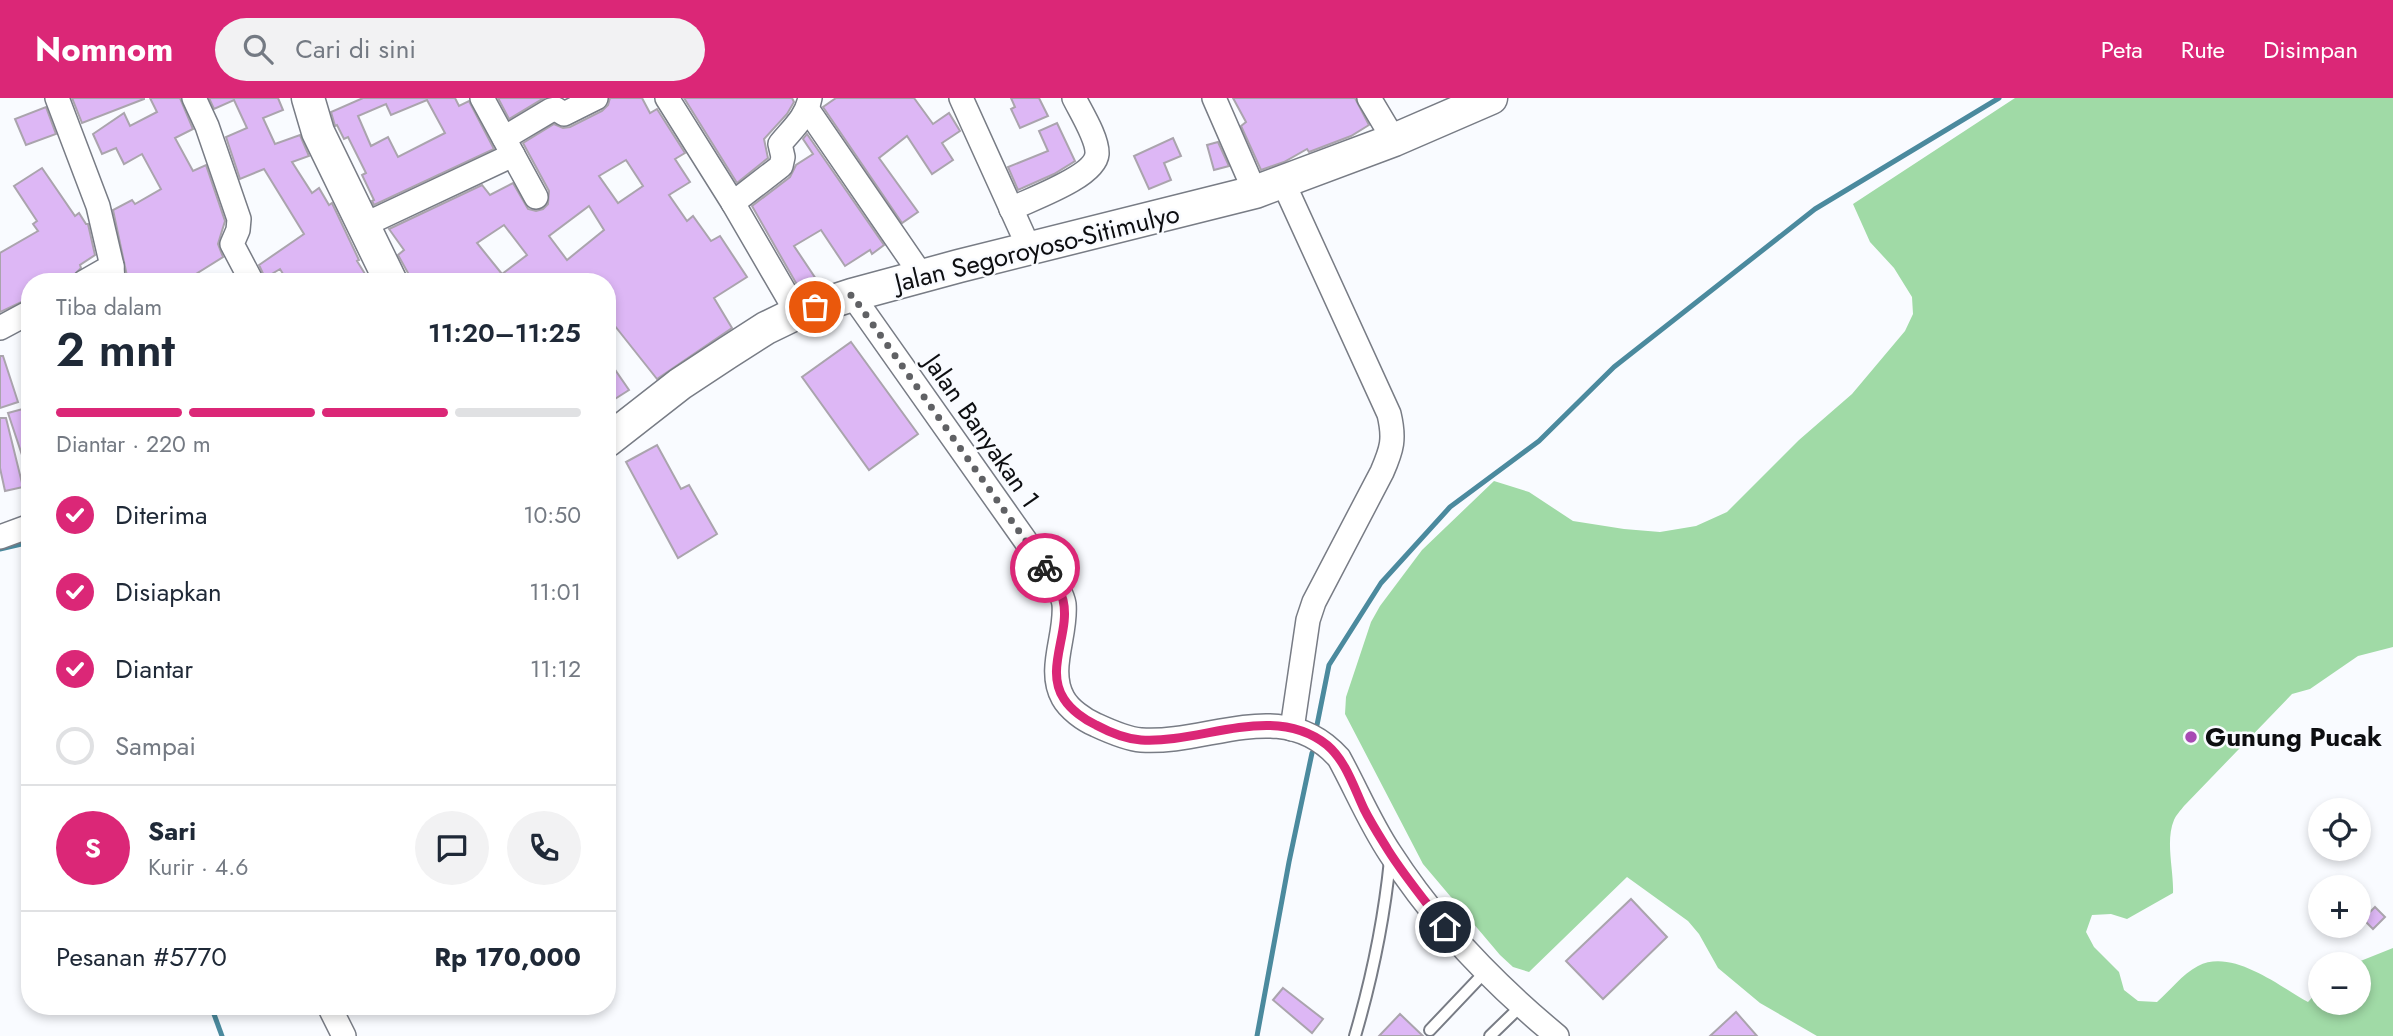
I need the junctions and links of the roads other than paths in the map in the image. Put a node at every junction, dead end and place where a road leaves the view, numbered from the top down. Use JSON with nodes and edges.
{"nodes":[{"id":1,"x":57,"y":98,"type":"edge"},
{"id":2,"x":194,"y":98,"type":"edge"},
{"id":3,"x":308,"y":98,"type":"edge"},
{"id":4,"x":482,"y":98,"type":"edge"},
{"id":5,"x":596,"y":98,"type":"edge"},
{"id":6,"x":667,"y":98,"type":"edge"},
{"id":7,"x":961,"y":98,"type":"edge"},
{"id":8,"x":1074,"y":98,"type":"edge"},
{"id":9,"x":1214,"y":98,"type":"edge"},
{"id":10,"x":1370,"y":98,"type":"edge"},
{"id":11,"x":1491,"y":98,"type":"edge"},
{"id":12,"x":809,"y":104,"type":"edge"},
{"id":13,"x":1394,"y":140,"type":"junction"},
{"id":14,"x":509,"y":147,"type":"junction"},
{"id":15,"x":1269,"y":187,"type":"junction"},
{"id":16,"x":537,"y":197,"type":"dead end"},
{"id":17,"x":733,"y":203,"type":"junction"},
{"id":18,"x":1011,"y":209,"type":"junction"},
{"id":19,"x":364,"y":225,"type":"junction"},
{"id":20,"x":1029,"y":248,"type":"junction"},
{"id":21,"x":112,"y":273,"type":"edge"},
{"id":22,"x":247,"y":273,"type":"edge"},
{"id":23,"x":387,"y":273,"type":"edge"},
{"id":24,"x":922,"y":276,"type":"junction"},
{"id":25,"x":852,"y":295,"type":"junction"},
{"id":26,"x":797,"y":313,"type":"junction"},
{"id":27,"x":21,"y":317,"type":"edge"},
{"id":28,"x":0,"y":328,"type":"edge"},
{"id":29,"x":616,"y":434,"type":"edge"},
{"id":30,"x":21,"y":529,"type":"edge"},
{"id":31,"x":0,"y":537,"type":"edge"},
{"id":32,"x":1292,"y":729,"type":"junction"},
{"id":33,"x":1390,"y":854,"type":"junction"},
{"id":34,"x":1486,"y":971,"type":"junction"},
{"id":35,"x":1521,"y":1006,"type":"junction"},
{"id":36,"x":334,"y":1015,"type":"edge"},
{"id":37,"x":1430,"y":1030,"type":"dead end"},
{"id":38,"x":344,"y":1036,"type":"edge"},
{"id":39,"x":1355,"y":1036,"type":"edge"},
{"id":40,"x":1490,"y":1036,"type":"edge"},
{"id":41,"x":1557,"y":1036,"type":"edge"}],
"edges":[{"from":1,"to":21,"type":"street"},
{"from":2,"to":22,"type":"street"},
{"from":3,"to":19,"type":"main road"},
{"from":4,"to":14,"type":"street"},
{"from":5,"to":14,"type":"street"},
{"from":6,"to":17,"type":"street"},
{"from":7,"to":18,"type":"street"},
{"from":8,"to":18,"type":"street"},
{"from":9,"to":15,"type":"street"},
{"from":10,"to":13,"type":"street"},
{"from":11,"to":13,"type":"main road","name":"Jalan Segoroyoso-Sitimulyo"},
{"from":12,"to":17,"type":"street"},
{"from":12,"to":24,"type":"street"},
{"from":13,"to":15,"type":"main road","name":"Jalan Segoroyoso-Sitimulyo"},
{"from":14,"to":16,"type":"street"},
{"from":14,"to":19,"type":"street"},
{"from":15,"to":20,"type":"main road","name":"Jalan Segoroyoso-Sitimulyo"},
{"from":15,"to":32,"type":"street"},
{"from":17,"to":26,"type":"street"},
{"from":18,"to":20,"type":"street"},
{"from":19,"to":23,"type":"main road"},
{"from":20,"to":24,"type":"main road","name":"Jalan Segoroyoso-Sitimulyo"},
{"from":24,"to":25,"type":"main road","name":"Jalan Segoroyoso-Sitimulyo"},
{"from":25,"to":26,"type":"main road","name":"Jalan Segoroyoso-Sitimulyo"},
{"from":25,"to":32,"type":"street","name":"Jalan Banyakan 1"},
{"from":26,"to":29,"type":"main road","name":"Jalan Segoroyoso-Sitimulyo"},
{"from":27,"to":28,"type":"street"},
{"from":30,"to":31,"type":"street"},
{"from":32,"to":33,"type":"street","name":"Jalan Banyakan 1"},
{"from":33,"to":34,"type":"street","name":"Jalan Banyakan 1"},
{"from":33,"to":39,"type":"lane"},
{"from":34,"to":35,"type":"street","name":"Jalan Banyakan 1"},
{"from":34,"to":37,"type":"lane"},
{"from":35,"to":40,"type":"lane"},
{"from":35,"to":41,"type":"street","name":"Jalan Banyakan 1"},
{"from":36,"to":38,"type":"street"}]}
